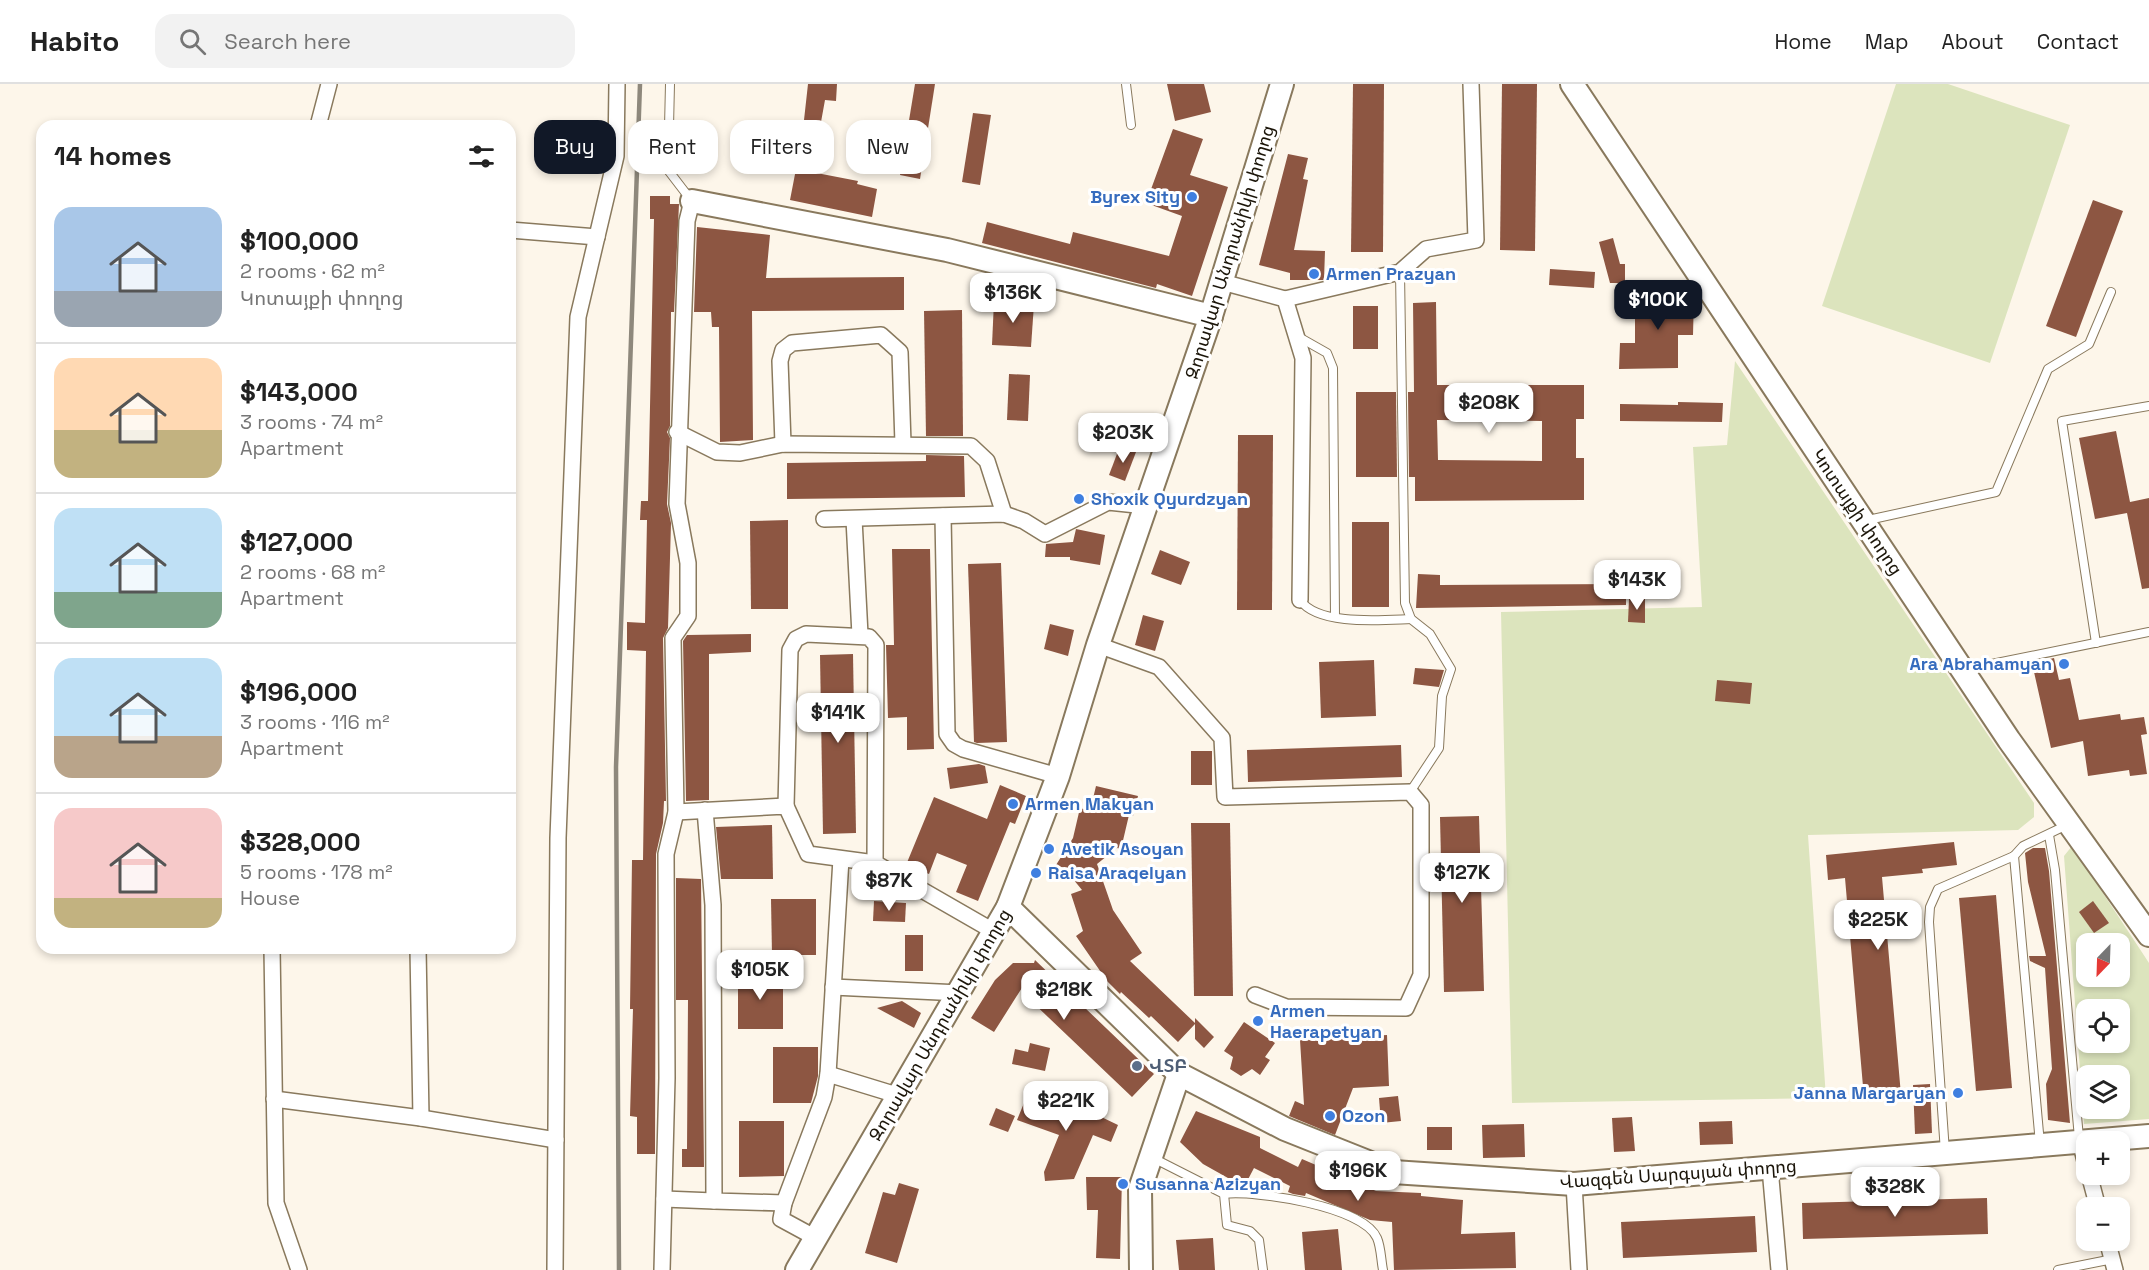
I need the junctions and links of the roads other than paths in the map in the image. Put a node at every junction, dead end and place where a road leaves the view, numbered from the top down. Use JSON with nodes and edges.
{"nodes":[{"id":1,"x":329,"y":84,"type":"edge"},
{"id":2,"x":617,"y":84,"type":"edge"},
{"id":3,"x":670,"y":84,"type":"edge"},
{"id":4,"x":1126,"y":84,"type":"edge"},
{"id":5,"x":1282,"y":84,"type":"edge"},
{"id":6,"x":1471,"y":84,"type":"edge"},
{"id":7,"x":1572,"y":84,"type":"edge"},
{"id":8,"x":320,"y":120,"type":"edge"},
{"id":9,"x":1131,"y":125,"type":"dead end"},
{"id":10,"x":692,"y":201,"type":"junction"},
{"id":11,"x":516,"y":230,"type":"edge"},
{"id":12,"x":597,"y":237,"type":"junction"},
{"id":13,"x":1400,"y":272,"type":"junction"},
{"id":14,"x":1222,"y":282,"type":"junction"},
{"id":15,"x":2111,"y":292,"type":"dead end"},
{"id":16,"x":1285,"y":299,"type":"junction"},
{"id":17,"x":1211,"y":316,"type":"junction"},
{"id":18,"x":1296,"y":335,"type":"junction"},
{"id":19,"x":2149,"y":406,"type":"edge"},
{"id":20,"x":678,"y":432,"type":"junction"},
{"id":21,"x":783,"y":444,"type":"junction"},
{"id":22,"x":903,"y":444,"type":"junction"},
{"id":23,"x":1146,"y":506,"type":"junction"},
{"id":24,"x":1004,"y":514,"type":"junction"},
{"id":25,"x":943,"y":516,"type":"junction"},
{"id":26,"x":824,"y":519,"type":"dead end"},
{"id":27,"x":854,"y":519,"type":"junction"},
{"id":28,"x":1863,"y":521,"type":"junction"},
{"id":29,"x":1300,"y":600,"type":"joint"},
{"id":30,"x":1335,"y":617,"type":"junction"},
{"id":31,"x":1411,"y":619,"type":"junction"},
{"id":32,"x":2149,"y":632,"type":"edge"},
{"id":33,"x":860,"y":635,"type":"junction"},
{"id":34,"x":2096,"y":643,"type":"junction"},
{"id":35,"x":1098,"y":645,"type":"junction"},
{"id":36,"x":1962,"y":670,"type":"junction"},
{"id":37,"x":1058,"y":776,"type":"junction"},
{"id":38,"x":1410,"y":792,"type":"junction"},
{"id":39,"x":786,"y":806,"type":"junction"},
{"id":40,"x":705,"y":810,"type":"junction"},
{"id":41,"x":676,"y":812,"type":"junction"},
{"id":42,"x":2070,"y":823,"type":"junction"},
{"id":43,"x":2049,"y":835,"type":"junction"},
{"id":44,"x":2013,"y":856,"type":"junction"},
{"id":45,"x":841,"y":858,"type":"junction"},
{"id":46,"x":875,"y":863,"type":"junction"},
{"id":47,"x":1008,"y":907,"type":"junction"},
{"id":48,"x":996,"y":932,"type":"junction"},
{"id":49,"x":2149,"y":935,"type":"edge"},
{"id":50,"x":272,"y":954,"type":"edge"},
{"id":51,"x":418,"y":954,"type":"edge"},
{"id":52,"x":833,"y":987,"type":"junction"},
{"id":53,"x":960,"y":993,"type":"junction"},
{"id":54,"x":1255,"y":995,"type":"dead end"},
{"id":55,"x":828,"y":1074,"type":"junction"},
{"id":56,"x":1179,"y":1074,"type":"junction"},
{"id":57,"x":900,"y":1096,"type":"junction"},
{"id":58,"x":274,"y":1099,"type":"junction"},
{"id":59,"x":421,"y":1118,"type":"junction"},
{"id":60,"x":2079,"y":1131,"type":"edge"},
{"id":61,"x":2149,"y":1136,"type":"edge"},
{"id":62,"x":2130,"y":1137,"type":"edge"},
{"id":63,"x":556,"y":1140,"type":"junction"},
{"id":64,"x":2076,"y":1141,"type":"edge"},
{"id":65,"x":2040,"y":1145,"type":"junction"},
{"id":66,"x":1946,"y":1153,"type":"junction"},
{"id":67,"x":1149,"y":1156,"type":"junction"},
{"id":68,"x":1770,"y":1168,"type":"junction"},
{"id":69,"x":1574,"y":1184,"type":"junction"},
{"id":70,"x":1224,"y":1194,"type":"junction"},
{"id":71,"x":664,"y":1199,"type":"junction"},
{"id":72,"x":714,"y":1201,"type":"junction"},
{"id":73,"x":784,"y":1203,"type":"junction"},
{"id":74,"x":816,"y":1239,"type":"junction"},
{"id":75,"x":2114,"y":1265,"type":"edge"},
{"id":76,"x":299,"y":1270,"type":"edge"},
{"id":77,"x":555,"y":1270,"type":"edge"},
{"id":78,"x":662,"y":1270,"type":"edge"},
{"id":79,"x":797,"y":1270,"type":"edge"},
{"id":80,"x":1141,"y":1270,"type":"edge"},
{"id":81,"x":1263,"y":1270,"type":"edge"},
{"id":82,"x":1383,"y":1270,"type":"edge"},
{"id":83,"x":1579,"y":1270,"type":"edge"},
{"id":84,"x":1779,"y":1270,"type":"edge"},
{"id":85,"x":2058,"y":1270,"type":"edge"}],
"edges":[{"from":1,"to":8,"type":"street"},
{"from":2,"to":12,"type":"street"},
{"from":3,"to":10,"type":"lane"},
{"from":4,"to":9,"type":"lane"},
{"from":5,"to":14,"type":"street","name":"Զորավար Անդրանիկի փողոց"},
{"from":6,"to":13,"type":"street"},
{"from":7,"to":28,"type":"street","name":"Կոտայքի փողոց"},
{"from":10,"to":17,"type":"street"},
{"from":10,"to":20,"type":"street"},
{"from":11,"to":12,"type":"street"},
{"from":12,"to":63,"type":"street"},
{"from":13,"to":16,"type":"street"},
{"from":13,"to":31,"type":"lane"},
{"from":14,"to":16,"type":"street"},
{"from":14,"to":17,"type":"street","name":"Զորավար Անդրանիկի փողոց"},
{"from":15,"to":28,"type":"lane"},
{"from":16,"to":18,"type":"street"},
{"from":17,"to":23,"type":"street","name":"Զորավար Անդրանիկի փողոց"},
{"from":18,"to":29,"type":"street"},
{"from":18,"to":30,"type":"lane"},
{"from":19,"to":34,"type":"lane"},
{"from":20,"to":21,"type":"street"},
{"from":20,"to":41,"type":"street"},
{"from":21,"to":22,"type":"street"},
{"from":21,"to":22,"type":"street"},
{"from":22,"to":24,"type":"street"},
{"from":23,"to":24,"type":"street"},
{"from":23,"to":35,"type":"street","name":"Զորավար Անդրանիկի փողոց"},
{"from":24,"to":25,"type":"street"},
{"from":25,"to":27,"type":"street"},
{"from":25,"to":37,"type":"street"},
{"from":26,"to":27,"type":"street"},
{"from":27,"to":33,"type":"street"},
{"from":28,"to":36,"type":"street","name":"Կոտայքի փողոց"},
{"from":29,"to":30,"type":"lane"},
{"from":30,"to":31,"type":"lane"},
{"from":31,"to":38,"type":"lane"},
{"from":32,"to":34,"type":"lane"},
{"from":33,"to":39,"type":"street"},
{"from":33,"to":46,"type":"street"},
{"from":34,"to":36,"type":"lane"},
{"from":35,"to":37,"type":"street","name":"Զորավար Անդրանիկի փողոց"},
{"from":35,"to":38,"type":"street"},
{"from":36,"to":42,"type":"street","name":"Կոտայքի փողոց"},
{"from":37,"to":47,"type":"street","name":"Զորավար Անդրանիկի փողոց"},
{"from":38,"to":54,"type":"street"},
{"from":39,"to":40,"type":"street"},
{"from":39,"to":45,"type":"street"},
{"from":40,"to":41,"type":"street"},
{"from":40,"to":72,"type":"street"},
{"from":41,"to":71,"type":"street"},
{"from":42,"to":43,"type":"lane"},
{"from":42,"to":49,"type":"street","name":"Կոտայքի փողոց"},
{"from":43,"to":44,"type":"lane"},
{"from":43,"to":60,"type":"lane"},
{"from":44,"to":65,"type":"lane"},
{"from":44,"to":66,"type":"lane"},
{"from":45,"to":46,"type":"street"},
{"from":45,"to":52,"type":"street"},
{"from":46,"to":48,"type":"street"},
{"from":47,"to":48,"type":"street","name":"Զորավար Անդրանիկի փողոց"},
{"from":47,"to":56,"type":"street","name":"Վազգեն Սարգսյան փողոց"},
{"from":48,"to":53,"type":"street","name":"Զորավար Անդրանիկի փողոց"},
{"from":50,"to":58,"type":"street"},
{"from":51,"to":59,"type":"street"},
{"from":52,"to":53,"type":"street"},
{"from":52,"to":55,"type":"street"},
{"from":53,"to":57,"type":"street","name":"Զորավար Անդրանիկի փողոց"},
{"from":55,"to":57,"type":"street"},
{"from":55,"to":73,"type":"street"},
{"from":56,"to":67,"type":"street"},
{"from":56,"to":69,"type":"street","name":"Վազգեն Սարգսյան փողոց"},
{"from":57,"to":74,"type":"street","name":"Զորավար Անդրանիկի փողոց"},
{"from":58,"to":59,"type":"street"},
{"from":58,"to":76,"type":"street"},
{"from":59,"to":63,"type":"street"},
{"from":61,"to":62,"type":"street","name":"Վազգեն Սարգսյան փողոց"},
{"from":63,"to":77,"type":"street"},
{"from":64,"to":65,"type":"street","name":"Վազգեն Սարգսյան փողոց"},
{"from":65,"to":66,"type":"street","name":"Վազգեն Սարգսյան փողոց"},
{"from":66,"to":68,"type":"street","name":"Վազգեն Սարգսյան փողոց"},
{"from":67,"to":70,"type":"lane"},
{"from":67,"to":80,"type":"street"},
{"from":68,"to":69,"type":"street","name":"Վազգեն Սարգսյան փողոց"},
{"from":68,"to":84,"type":"street"},
{"from":69,"to":83,"type":"street"},
{"from":70,"to":81,"type":"lane"},
{"from":70,"to":82,"type":"lane"},
{"from":71,"to":72,"type":"street"},
{"from":71,"to":78,"type":"street"},
{"from":72,"to":73,"type":"street"},
{"from":73,"to":74,"type":"street"},
{"from":74,"to":79,"type":"street","name":"Զորավար Անդրանիկի փողոց"},
{"from":75,"to":85,"type":"lane"}]}
